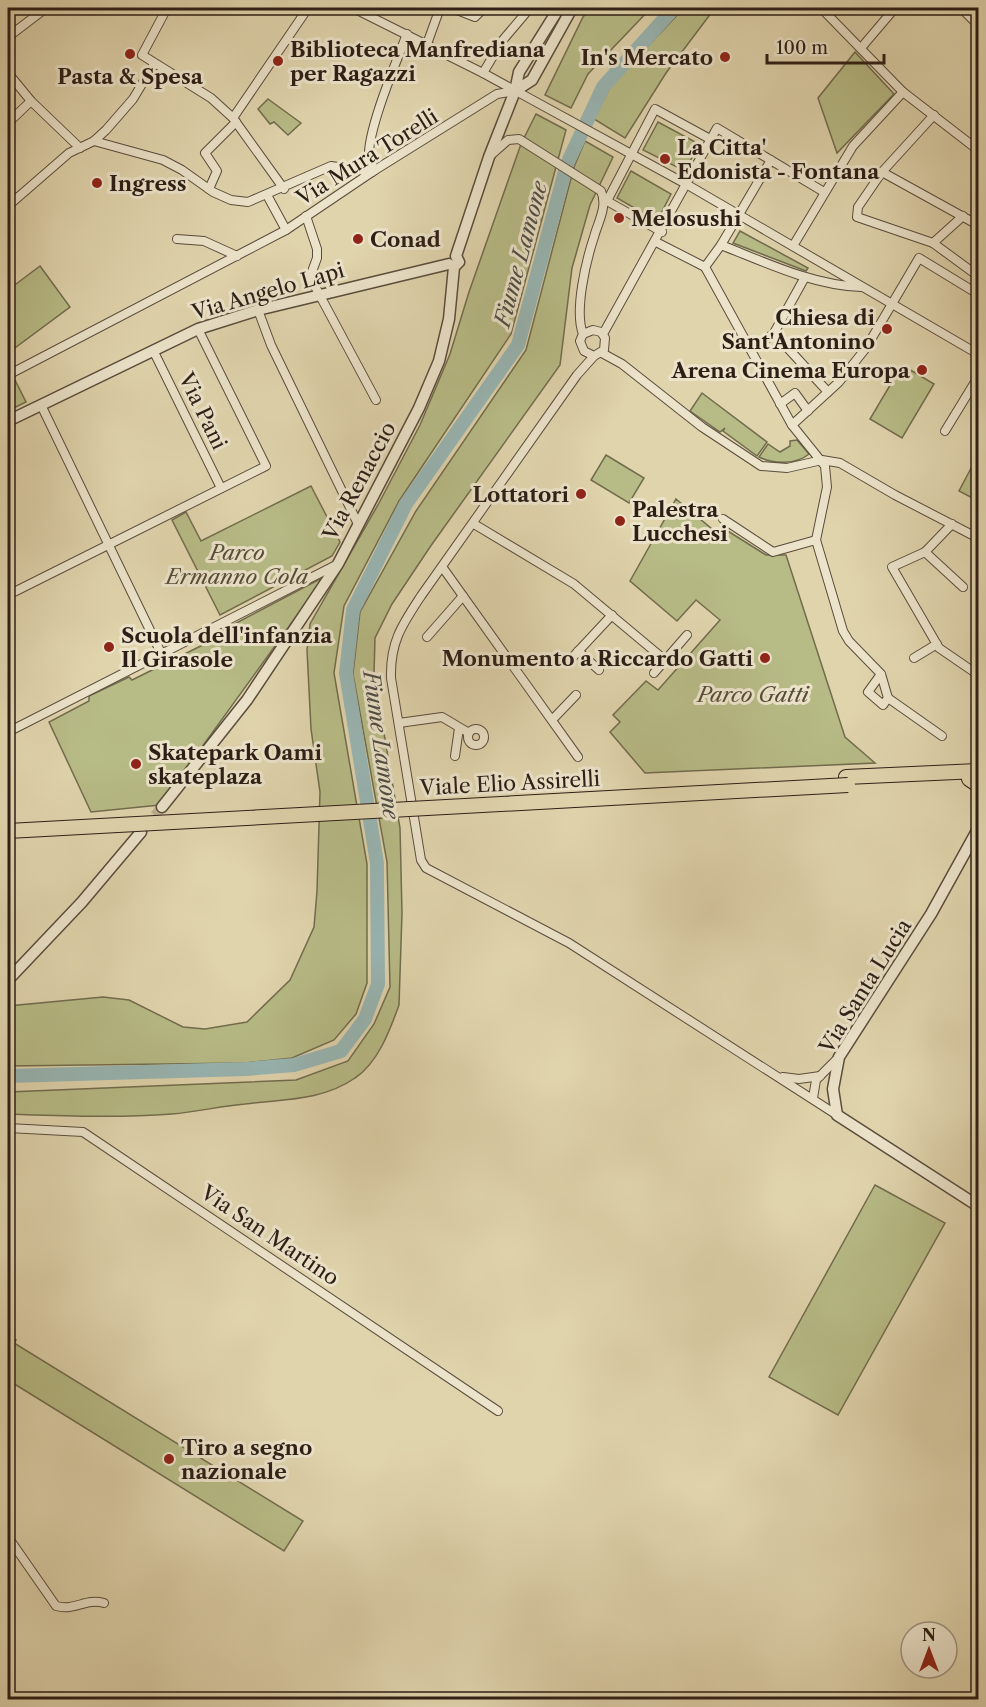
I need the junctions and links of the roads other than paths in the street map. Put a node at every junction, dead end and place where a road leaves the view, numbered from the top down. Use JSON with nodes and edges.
{"nodes":[{"id":1,"x":46,"y":8,"type":"edge"},
{"id":2,"x":167,"y":8,"type":"edge"},
{"id":3,"x":308,"y":8,"type":"edge"},
{"id":4,"x":353,"y":8,"type":"edge"},
{"id":5,"x":440,"y":8,"type":"edge"},
{"id":6,"x":452,"y":8,"type":"edge"},
{"id":7,"x":484,"y":8,"type":"edge"},
{"id":8,"x":530,"y":8,"type":"edge"},
{"id":9,"x":559,"y":8,"type":"edge"},
{"id":10,"x":573,"y":8,"type":"edge"},
{"id":11,"x":821,"y":8,"type":"edge"},
{"id":12,"x":895,"y":8,"type":"edge"},
{"id":13,"x":961,"y":8,"type":"edge"},
{"id":14,"x":978,"y":25,"type":"edge"},
{"id":15,"x":407,"y":34,"type":"junction"},
{"id":16,"x":8,"y":35,"type":"edge"},
{"id":17,"x":426,"y":44,"type":"junction"},
{"id":18,"x":861,"y":48,"type":"junction"},
{"id":19,"x":154,"y":64,"type":"junction"},
{"id":20,"x":519,"y":72,"type":"junction"},
{"id":21,"x":8,"y":73,"type":"edge"},
{"id":22,"x":483,"y":73,"type":"junction"},
{"id":23,"x":532,"y":80,"type":"junction"},
{"id":24,"x":502,"y":83,"type":"junction"},
{"id":25,"x":515,"y":91,"type":"junction"},
{"id":26,"x":903,"y":92,"type":"junction"},
{"id":27,"x":31,"y":101,"type":"junction"},
{"id":28,"x":934,"y":115,"type":"junction"},
{"id":29,"x":234,"y":120,"type":"junction"},
{"id":30,"x":8,"y":123,"type":"edge"},
{"id":31,"x":710,"y":139,"type":"junction"},
{"id":32,"x":94,"y":141,"type":"junction"},
{"id":33,"x":80,"y":148,"type":"junction"},
{"id":34,"x":978,"y":150,"type":"edge"},
{"id":35,"x":627,"y":153,"type":"junction"},
{"id":36,"x":489,"y":157,"type":"junction"},
{"id":37,"x":771,"y":160,"type":"junction"},
{"id":38,"x":373,"y":171,"type":"junction"},
{"id":39,"x":882,"y":172,"type":"junction"},
{"id":40,"x":686,"y":184,"type":"junction"},
{"id":41,"x":209,"y":189,"type":"junction"},
{"id":42,"x":284,"y":189,"type":"junction"},
{"id":43,"x":824,"y":192,"type":"junction"},
{"id":44,"x":267,"y":195,"type":"junction"},
{"id":45,"x":8,"y":206,"type":"edge"},
{"id":46,"x":739,"y":215,"type":"junction"},
{"id":47,"x":306,"y":216,"type":"junction"},
{"id":48,"x":963,"y":216,"type":"junction"},
{"id":49,"x":978,"y":225,"type":"edge"},
{"id":50,"x":286,"y":230,"type":"junction"},
{"id":51,"x":662,"y":232,"type":"junction"},
{"id":52,"x":177,"y":239,"type":"dead end"},
{"id":53,"x":656,"y":242,"type":"junction"},
{"id":54,"x":933,"y":243,"type":"junction"},
{"id":55,"x":721,"y":245,"type":"junction"},
{"id":56,"x":793,"y":246,"type":"junction"},
{"id":57,"x":237,"y":256,"type":"junction"},
{"id":58,"x":453,"y":262,"type":"junction"},
{"id":59,"x":705,"y":267,"type":"junction"},
{"id":60,"x":978,"y":276,"type":"edge"},
{"id":61,"x":805,"y":277,"type":"junction"},
{"id":62,"x":864,"y":287,"type":"junction"},
{"id":63,"x":978,"y":294,"type":"edge"},
{"id":64,"x":318,"y":295,"type":"junction"},
{"id":65,"x":892,"y":302,"type":"junction"},
{"id":66,"x":258,"y":310,"type":"junction"},
{"id":67,"x":198,"y":328,"type":"junction"},
{"id":68,"x":774,"y":333,"type":"junction"},
{"id":69,"x":583,"y":334,"type":"junction"},
{"id":70,"x":603,"y":334,"type":"junction"},
{"id":71,"x":763,"y":342,"type":"tunnel mouth"},
{"id":72,"x":153,"y":350,"type":"junction"},
{"id":73,"x":584,"y":351,"type":"junction"},
{"id":74,"x":601,"y":351,"type":"junction"},
{"id":75,"x":978,"y":354,"type":"edge"},
{"id":76,"x":8,"y":375,"type":"edge"},
{"id":77,"x":577,"y":375,"type":"junction"},
{"id":78,"x":978,"y":377,"type":"edge"},
{"id":79,"x":828,"y":393,"type":"junction"},
{"id":80,"x":376,"y":400,"type":"dead end"},
{"id":81,"x":780,"y":404,"type":"junction"},
{"id":82,"x":41,"y":405,"type":"junction"},
{"id":83,"x":808,"y":411,"type":"junction"},
{"id":84,"x":8,"y":421,"type":"edge"},
{"id":85,"x":792,"y":425,"type":"junction"},
{"id":86,"x":945,"y":431,"type":"dead end"},
{"id":87,"x":822,"y":460,"type":"junction"},
{"id":88,"x":221,"y":488,"type":"junction"},
{"id":89,"x":723,"y":519,"type":"dead end"},
{"id":90,"x":358,"y":524,"type":"junction"},
{"id":91,"x":474,"y":524,"type":"junction"},
{"id":92,"x":952,"y":524,"type":"junction"},
{"id":93,"x":978,"y":538,"type":"edge"},
{"id":94,"x":816,"y":540,"type":"junction"},
{"id":95,"x":108,"y":545,"type":"junction"},
{"id":96,"x":925,"y":552,"type":"junction"},
{"id":97,"x":338,"y":564,"type":"junction"},
{"id":98,"x":443,"y":568,"type":"junction"},
{"id":99,"x":963,"y":587,"type":"dead end"},
{"id":100,"x":8,"y":595,"type":"edge"},
{"id":101,"x":463,"y":596,"type":"junction"},
{"id":102,"x":612,"y":615,"type":"junction"},
{"id":103,"x":687,"y":635,"type":"dead end"},
{"id":104,"x":427,"y":637,"type":"dead end"},
{"id":105,"x":937,"y":644,"type":"junction"},
{"id":106,"x":578,"y":651,"type":"junction"},
{"id":107,"x":161,"y":654,"type":"junction"},
{"id":108,"x":914,"y":658,"type":"dead end"},
{"id":109,"x":570,"y":660,"type":"dead end"},
{"id":110,"x":665,"y":660,"type":"junction"},
{"id":111,"x":599,"y":670,"type":"dead end"},
{"id":112,"x":974,"y":672,"type":"dead end"},
{"id":113,"x":654,"y":673,"type":"dead end"},
{"id":114,"x":881,"y":674,"type":"junction"},
{"id":115,"x":576,"y":695,"type":"dead end"},
{"id":116,"x":888,"y":698,"type":"junction"},
{"id":117,"x":552,"y":720,"type":"junction"},
{"id":118,"x":399,"y":723,"type":"junction"},
{"id":119,"x":459,"y":728,"type":"junction"},
{"id":120,"x":8,"y":732,"type":"edge"},
{"id":121,"x":469,"y":734,"type":"dead end"},
{"id":122,"x":942,"y":736,"type":"dead end"},
{"id":123,"x":455,"y":756,"type":"dead end"},
{"id":124,"x":578,"y":757,"type":"dead end"},
{"id":125,"x":976,"y":778,"type":"edge"},
{"id":126,"x":847,"y":781,"type":"junction"},
{"id":127,"x":162,"y":807,"type":"tunnel mouth"},
{"id":128,"x":8,"y":823,"type":"edge"},
{"id":129,"x":978,"y":829,"type":"edge"},
{"id":130,"x":8,"y":831,"type":"edge"},
{"id":131,"x":141,"y":832,"type":"tunnel mouth"},
{"id":132,"x":8,"y":980,"type":"edge"},
{"id":133,"x":839,"y":1056,"type":"junction"},
{"id":134,"x":779,"y":1076,"type":"junction"},
{"id":135,"x":821,"y":1076,"type":"junction"},
{"id":136,"x":813,"y":1098,"type":"junction"},
{"id":137,"x":837,"y":1115,"type":"junction"},
{"id":138,"x":8,"y":1128,"type":"edge"},
{"id":139,"x":978,"y":1206,"type":"edge"},
{"id":140,"x":498,"y":1411,"type":"dead end"},
{"id":141,"x":8,"y":1538,"type":"edge"},
{"id":142,"x":104,"y":1603,"type":"dead end"}],
"edges":[{"from":1,"to":16,"type":"street"},
{"from":2,"to":19,"type":"street"},
{"from":3,"to":29,"type":"street"},
{"from":4,"to":15,"type":"street"},
{"from":5,"to":17,"type":"street"},
{"from":6,"to":7,"type":"street"},
{"from":8,"to":22,"type":"street"},
{"from":9,"to":20,"type":"street"},
{"from":10,"to":23,"type":"street"},
{"from":11,"to":18,"type":"street"},
{"from":12,"to":18,"type":"street"},
{"from":13,"to":14,"type":"street"},
{"from":15,"to":17,"type":"street"},
{"from":15,"to":38,"type":"street"},
{"from":17,"to":22,"type":"street"},
{"from":18,"to":26,"type":"street"},
{"from":19,"to":29,"type":"street"},
{"from":19,"to":32,"type":"street"},
{"from":20,"to":23,"type":"street"},
{"from":20,"to":24,"type":"street"},
{"from":20,"to":25,"type":"street","name":"Via Renaccio"},
{"from":21,"to":27,"type":"street"},
{"from":22,"to":24,"type":"street"},
{"from":23,"to":25,"type":"street"},
{"from":24,"to":25,"type":"street"},
{"from":25,"to":35,"type":"street"},
{"from":25,"to":36,"type":"street","name":"Via Renaccio"},
{"from":25,"to":38,"type":"street","name":"Via Mura Torelli"},
{"from":26,"to":28,"type":"street"},
{"from":26,"to":43,"type":"street"},
{"from":27,"to":30,"type":"street"},
{"from":27,"to":33,"type":"street"},
{"from":28,"to":34,"type":"street"},
{"from":28,"to":39,"type":"street"},
{"from":29,"to":41,"type":"street"},
{"from":29,"to":42,"type":"street"},
{"from":31,"to":35,"type":"street"},
{"from":31,"to":37,"type":"street"},
{"from":31,"to":40,"type":"street"},
{"from":32,"to":33,"type":"street"},
{"from":32,"to":41,"type":"street"},
{"from":33,"to":45,"type":"street"},
{"from":35,"to":40,"type":"street"},
{"from":35,"to":51,"type":"street"},
{"from":36,"to":58,"type":"street","name":"Via Renaccio"},
{"from":36,"to":69,"type":"street"},
{"from":37,"to":43,"type":"street"},
{"from":37,"to":46,"type":"street"},
{"from":38,"to":42,"type":"street"},
{"from":38,"to":47,"type":"street","name":"Via Mura Torelli"},
{"from":39,"to":48,"type":"street"},
{"from":39,"to":54,"type":"street"},
{"from":40,"to":46,"type":"street"},
{"from":40,"to":51,"type":"street"},
{"from":41,"to":44,"type":"street"},
{"from":42,"to":44,"type":"street"},
{"from":43,"to":56,"type":"street"},
{"from":44,"to":50,"type":"street"},
{"from":46,"to":55,"type":"street"},
{"from":46,"to":56,"type":"street"},
{"from":47,"to":50,"type":"street","name":"Via Mura Torelli"},
{"from":47,"to":64,"type":"street"},
{"from":48,"to":49,"type":"street"},
{"from":48,"to":54,"type":"street"},
{"from":50,"to":57,"type":"street","name":"Via Mura Torelli"},
{"from":51,"to":53,"type":"street"},
{"from":52,"to":57,"type":"street"},
{"from":53,"to":59,"type":"street"},
{"from":53,"to":70,"type":"street"},
{"from":54,"to":60,"type":"street"},
{"from":55,"to":59,"type":"street"},
{"from":55,"to":61,"type":"street"},
{"from":56,"to":62,"type":"street"},
{"from":57,"to":76,"type":"street","name":"Via Mura Torelli"},
{"from":58,"to":64,"type":"street","name":"Via Angelo Lapi"},
{"from":58,"to":90,"type":"street","name":"Via Renaccio"},
{"from":59,"to":81,"type":"street"},
{"from":61,"to":62,"type":"street"},
{"from":61,"to":68,"type":"street"},
{"from":62,"to":65,"type":"street"},
{"from":63,"to":65,"type":"street"},
{"from":64,"to":66,"type":"street","name":"Via Angelo Lapi"},
{"from":64,"to":80,"type":"street"},
{"from":65,"to":75,"type":"street"},
{"from":65,"to":79,"type":"street"},
{"from":66,"to":67,"type":"street","name":"Via Angelo Lapi"},
{"from":66,"to":90,"type":"street"},
{"from":67,"to":72,"type":"street","name":"Via Angelo Lapi"},
{"from":67,"to":88,"type":"street"},
{"from":68,"to":71,"type":"street"},
{"from":68,"to":79,"type":"street"},
{"from":69,"to":70,"type":"street"},
{"from":69,"to":73,"type":"street"},
{"from":70,"to":74,"type":"street"},
{"from":72,"to":82,"type":"street","name":"Via Angelo Lapi"},
{"from":72,"to":88,"type":"street","name":"Via Pani"},
{"from":73,"to":74,"type":"street"},
{"from":73,"to":77,"type":"street"},
{"from":74,"to":77,"type":"street"},
{"from":74,"to":87,"type":"street"},
{"from":77,"to":91,"type":"street"},
{"from":78,"to":86,"type":"street"},
{"from":79,"to":83,"type":"street"},
{"from":81,"to":83,"type":"street"},
{"from":81,"to":85,"type":"street"},
{"from":82,"to":84,"type":"street","name":"Via Angelo Lapi"},
{"from":82,"to":95,"type":"street"},
{"from":83,"to":85,"type":"street"},
{"from":85,"to":87,"type":"street"},
{"from":87,"to":92,"type":"street"},
{"from":87,"to":94,"type":"street"},
{"from":88,"to":95,"type":"street"},
{"from":89,"to":94,"type":"street"},
{"from":90,"to":97,"type":"street","name":"Via Renaccio"},
{"from":91,"to":98,"type":"street"},
{"from":91,"to":102,"type":"street"},
{"from":92,"to":93,"type":"street"},
{"from":92,"to":96,"type":"street"},
{"from":94,"to":114,"type":"street"},
{"from":95,"to":100,"type":"street"},
{"from":95,"to":107,"type":"street"},
{"from":96,"to":99,"type":"street"},
{"from":96,"to":105,"type":"street"},
{"from":97,"to":107,"type":"street"},
{"from":97,"to":127,"type":"street","name":"Via Renaccio"},
{"from":98,"to":101,"type":"street"},
{"from":98,"to":118,"type":"street"},
{"from":101,"to":104,"type":"street"},
{"from":101,"to":117,"type":"street"},
{"from":102,"to":106,"type":"street"},
{"from":102,"to":110,"type":"street"},
{"from":103,"to":110,"type":"street"},
{"from":105,"to":108,"type":"street"},
{"from":105,"to":112,"type":"street"},
{"from":106,"to":109,"type":"street"},
{"from":106,"to":111,"type":"street"},
{"from":107,"to":120,"type":"street"},
{"from":110,"to":113,"type":"street"},
{"from":114,"to":116,"type":"street"},
{"from":114,"to":116,"type":"street"},
{"from":115,"to":117,"type":"street"},
{"from":116,"to":122,"type":"street"},
{"from":117,"to":124,"type":"street"},
{"from":118,"to":119,"type":"street"},
{"from":118,"to":134,"type":"street"},
{"from":119,"to":121,"type":"street"},
{"from":119,"to":123,"type":"street"},
{"from":125,"to":126,"type":"main road","name":"Viale Elio Assirelli"},
{"from":126,"to":128,"type":"main road","name":"Viale Elio Assirelli"},
{"from":126,"to":130,"type":"main road","name":"Viale Elio Assirelli","bridge":true},
{"from":129,"to":133,"type":"street","name":"Via Santa Lucia"},
{"from":131,"to":132,"type":"street"},
{"from":133,"to":135,"type":"street"},
{"from":133,"to":137,"type":"street","name":"Via Santa Lucia"},
{"from":134,"to":135,"type":"street"},
{"from":134,"to":136,"type":"street"},
{"from":135,"to":136,"type":"street"},
{"from":136,"to":137,"type":"street"},
{"from":137,"to":139,"type":"street"},
{"from":138,"to":140,"type":"street","name":"Via San Martino"},
{"from":141,"to":142,"type":"street"}]}
